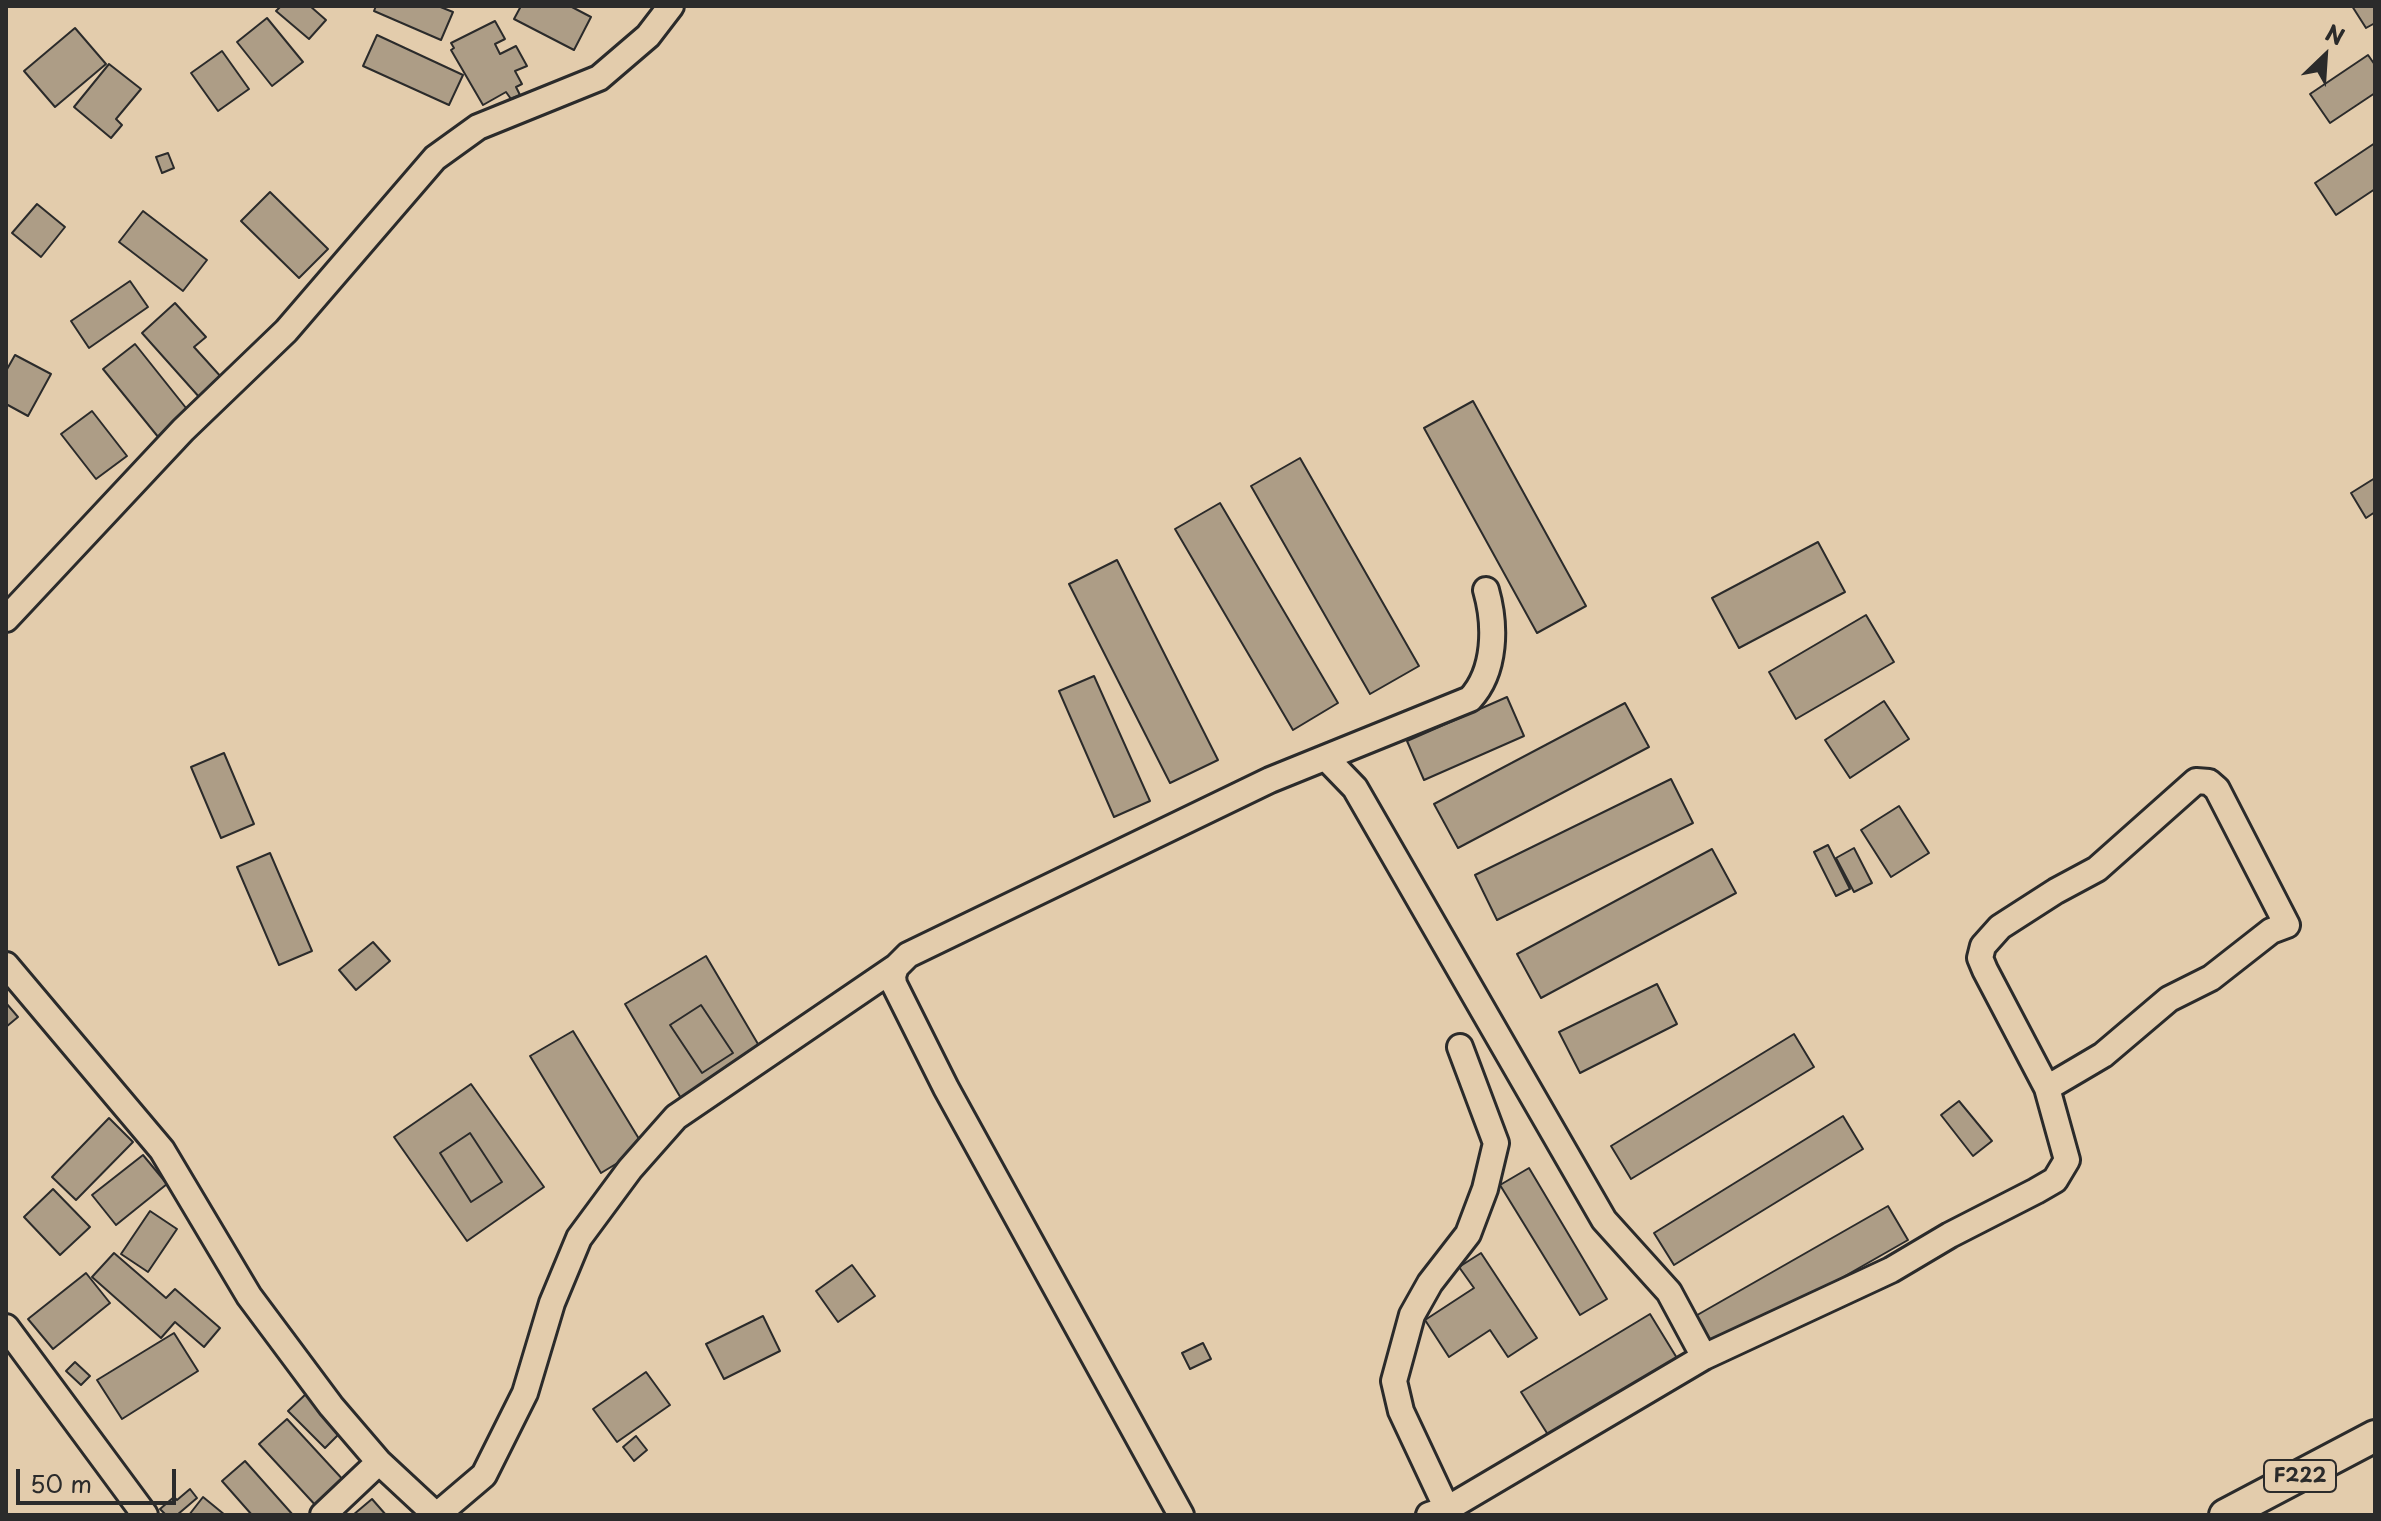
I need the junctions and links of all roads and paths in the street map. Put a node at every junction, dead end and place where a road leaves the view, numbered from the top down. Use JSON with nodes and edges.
{"nodes":[{"id":1,"x":671,"y":6,"type":"edge"},
{"id":2,"x":1486,"y":590,"type":"dead end"},
{"id":3,"x":6,"y":619,"type":"edge"},
{"id":4,"x":1354,"y":746,"type":"junction"},
{"id":5,"x":1326,"y":758,"type":"junction"},
{"id":6,"x":1355,"y":788,"type":"junction"},
{"id":7,"x":6,"y":965,"type":"edge"},
{"id":8,"x":896,"y":967,"type":"junction"},
{"id":9,"x":1460,"y":1047,"type":"dead end"},
{"id":10,"x":2047,"y":1088,"type":"junction"},
{"id":11,"x":6,"y":1327,"type":"edge"},
{"id":12,"x":1704,"y":1357,"type":"junction"},
{"id":13,"x":2375,"y":1436,"type":"edge"},
{"id":14,"x":379,"y":1462,"type":"junction"},
{"id":15,"x":1438,"y":1512,"type":"edge"},
{"id":16,"x":145,"y":1515,"type":"edge"},
{"id":17,"x":323,"y":1515,"type":"edge"},
{"id":18,"x":437,"y":1515,"type":"edge"},
{"id":19,"x":1181,"y":1515,"type":"edge"},
{"id":20,"x":2225,"y":1515,"type":"edge"}],
"edges":[{"from":1,"to":3,"type":"street"},
{"from":2,"to":4,"type":"street"},
{"from":4,"to":5,"type":"street"},
{"from":4,"to":6,"type":"street"},
{"from":5,"to":6,"type":"street"},
{"from":5,"to":8,"type":"street"},
{"from":6,"to":12,"type":"street"},
{"from":7,"to":14,"type":"street"},
{"from":8,"to":18,"type":"street"},
{"from":8,"to":19,"type":"street"},
{"from":9,"to":15,"type":"street"},
{"from":10,"to":10,"type":"street"},
{"from":10,"to":12,"type":"street"},
{"from":11,"to":16,"type":"street"},
{"from":12,"to":15,"type":"street"},
{"from":13,"to":20,"type":"main road","number":"F222"},
{"from":14,"to":17,"type":"street"},
{"from":14,"to":18,"type":"street"}]}
